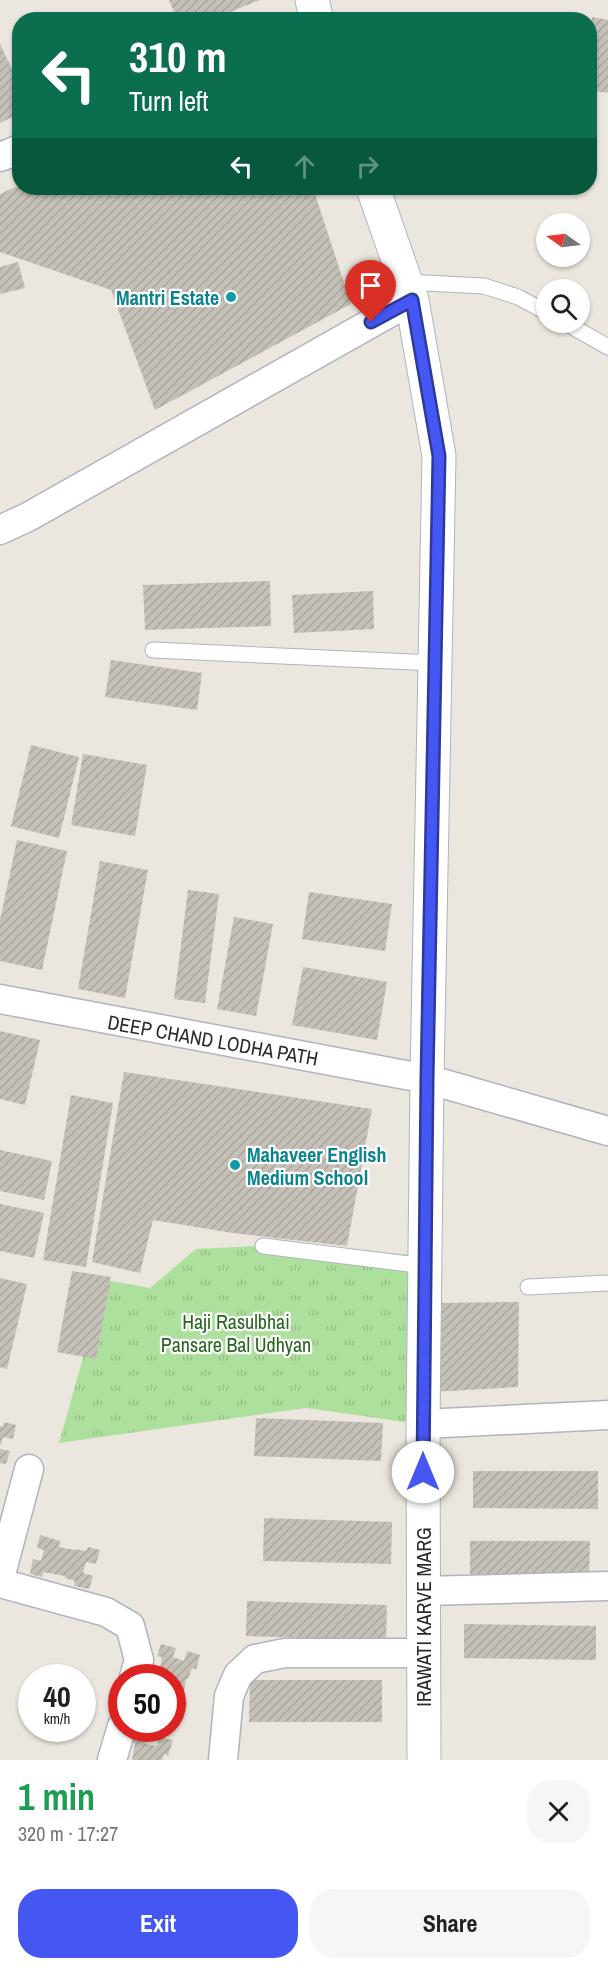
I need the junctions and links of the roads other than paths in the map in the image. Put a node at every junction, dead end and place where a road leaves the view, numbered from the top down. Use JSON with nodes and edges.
{"nodes":[{"id":1,"x":375,"y":195,"type":"edge"},
{"id":2,"x":409,"y":291,"type":"junction"},
{"id":3,"x":536,"y":307,"type":"edge"},
{"id":4,"x":583,"y":333,"type":"edge"},
{"id":5,"x":608,"y":347,"type":"edge"},
{"id":6,"x":0,"y":530,"type":"edge"},
{"id":7,"x":153,"y":650,"type":"dead end"},
{"id":8,"x":435,"y":663,"type":"junction"},
{"id":9,"x":0,"y":999,"type":"edge"},
{"id":10,"x":427,"y":1079,"type":"junction"},
{"id":11,"x":608,"y":1131,"type":"edge"},
{"id":12,"x":263,"y":1246,"type":"dead end"},
{"id":13,"x":425,"y":1266,"type":"junction"},
{"id":14,"x":608,"y":1283,"type":"edge"},
{"id":15,"x":528,"y":1287,"type":"dead end"},
{"id":16,"x":608,"y":1415,"type":"edge"},
{"id":17,"x":423,"y":1424,"type":"junction"},
{"id":18,"x":29,"y":1469,"type":"dead end"},
{"id":19,"x":0,"y":1578,"type":"edge"},
{"id":20,"x":0,"y":1583,"type":"edge"},
{"id":21,"x":608,"y":1586,"type":"edge"},
{"id":22,"x":423,"y":1591,"type":"junction"},
{"id":23,"x":424,"y":1653,"type":"junction"},
{"id":24,"x":138,"y":1664,"type":"edge"},
{"id":25,"x":117,"y":1742,"type":"edge"},
{"id":26,"x":112,"y":1760,"type":"edge"},
{"id":27,"x":223,"y":1760,"type":"edge"},
{"id":28,"x":424,"y":1760,"type":"edge"}],
"edges":[{"from":1,"to":2,"type":"main road","name":"IRAWATI KARVE MARG"},
{"from":2,"to":3,"type":"lane"},
{"from":2,"to":6,"type":"street"},
{"from":2,"to":8,"type":"main road","name":"IRAWATI KARVE MARG"},
{"from":4,"to":5,"type":"lane"},
{"from":7,"to":8,"type":"lane"},
{"from":8,"to":10,"type":"main road","name":"IRAWATI KARVE MARG"},
{"from":9,"to":10,"type":"street","name":"DEEP CHAND LODHA PATH"},
{"from":10,"to":11,"type":"street","name":"DEEP CHAND LODHA PATH"},
{"from":10,"to":13,"type":"main road","name":"IRAWATI KARVE MARG"},
{"from":12,"to":13,"type":"lane"},
{"from":13,"to":17,"type":"main road","name":"IRAWATI KARVE MARG"},
{"from":14,"to":15,"type":"lane"},
{"from":16,"to":17,"type":"street"},
{"from":17,"to":22,"type":"main road","name":"IRAWATI KARVE MARG"},
{"from":18,"to":19,"type":"street"},
{"from":20,"to":24,"type":"street"},
{"from":21,"to":22,"type":"street"},
{"from":22,"to":23,"type":"main road","name":"IRAWATI KARVE MARG"},
{"from":23,"to":27,"type":"street"},
{"from":23,"to":28,"type":"main road","name":"IRAWATI KARVE MARG"},
{"from":25,"to":26,"type":"street"}]}
